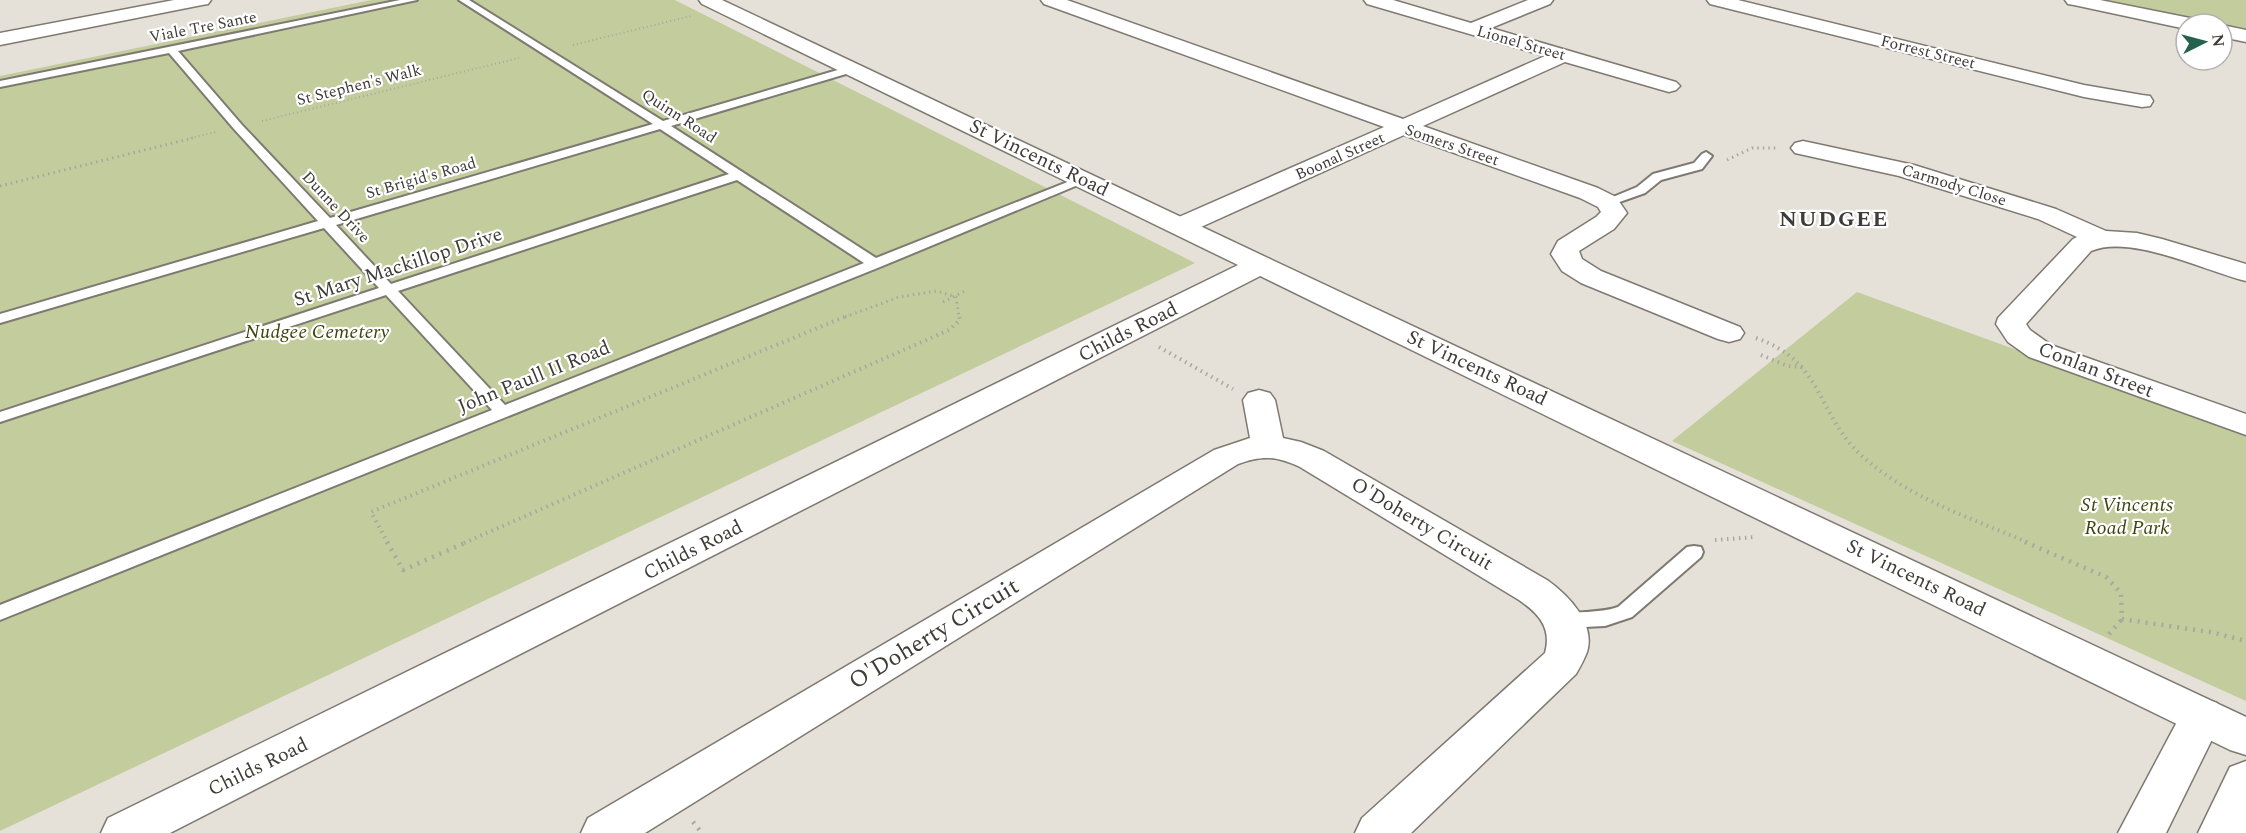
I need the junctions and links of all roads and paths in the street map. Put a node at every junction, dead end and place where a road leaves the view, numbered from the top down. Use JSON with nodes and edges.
{"nodes":[{"id":1,"x":202,"y":0,"type":"edge"},
{"id":2,"x":413,"y":0,"type":"edge"},
{"id":3,"x":463,"y":0,"type":"edge"},
{"id":4,"x":1050,"y":0,"type":"edge"},
{"id":5,"x":1372,"y":0,"type":"edge"},
{"id":6,"x":1544,"y":0,"type":"edge"},
{"id":7,"x":1716,"y":0,"type":"edge"},
{"id":8,"x":2074,"y":0,"type":"edge"},
{"id":9,"x":716,"y":4,"type":"edge"},
{"id":10,"x":2174,"y":21,"type":"edge"},
{"id":11,"x":1472,"y":29,"type":"junction"},
{"id":12,"x":0,"y":39,"type":"edge"},
{"id":13,"x":171,"y":49,"type":"junction"},
{"id":14,"x":546,"y":52,"type":"junction"},
{"id":15,"x":1564,"y":55,"type":"junction"},
{"id":16,"x":852,"y":69,"type":"junction"},
{"id":17,"x":0,"y":84,"type":"edge"},
{"id":18,"x":1669,"y":86,"type":"dead end"},
{"id":19,"x":2142,"y":101,"type":"dead end"},
{"id":20,"x":662,"y":125,"type":"junction"},
{"id":21,"x":238,"y":127,"type":"junction"},
{"id":22,"x":1403,"y":127,"type":"junction"},
{"id":23,"x":1803,"y":148,"type":"joint"},
{"id":24,"x":1703,"y":159,"type":"joint"},
{"id":25,"x":740,"y":175,"type":"junction"},
{"id":26,"x":1084,"y":180,"type":"junction"},
{"id":27,"x":0,"y":186,"type":"edge"},
{"id":28,"x":1607,"y":202,"type":"junction"},
{"id":29,"x":328,"y":223,"type":"junction"},
{"id":30,"x":1181,"y":226,"type":"junction"},
{"id":31,"x":2100,"y":238,"type":"junction"},
{"id":32,"x":875,"y":264,"type":"junction"},
{"id":33,"x":1260,"y":265,"type":"junction"},
{"id":34,"x":2246,"y":273,"type":"edge"},
{"id":35,"x":390,"y":290,"type":"junction"},
{"id":36,"x":966,"y":291,"type":"dead end"},
{"id":37,"x":956,"y":297,"type":"junction"},
{"id":38,"x":943,"y":302,"type":"dead end"},
{"id":39,"x":0,"y":319,"type":"edge"},
{"id":40,"x":1131,"y":331,"type":"junction"},
{"id":41,"x":1729,"y":333,"type":"joint"},
{"id":42,"x":1761,"y":355,"type":"dead end"},
{"id":43,"x":1803,"y":367,"type":"junction"},
{"id":44,"x":1259,"y":400,"type":"joint"},
{"id":45,"x":502,"y":412,"type":"junction"},
{"id":46,"x":0,"y":417,"type":"edge"},
{"id":47,"x":2246,"y":425,"type":"edge"},
{"id":48,"x":1268,"y":446,"type":"junction"},
{"id":49,"x":1766,"y":536,"type":"dead end"},
{"id":50,"x":1694,"y":552,"type":"joint"},
{"id":51,"x":0,"y":612,"type":"edge"},
{"id":52,"x":2122,"y":619,"type":"junction"},
{"id":53,"x":1564,"y":621,"type":"junction"},
{"id":54,"x":2103,"y":641,"type":"dead end"},
{"id":55,"x":2246,"y":641,"type":"edge"},
{"id":56,"x":2202,"y":715,"type":"junction"},
{"id":57,"x":2246,"y":736,"type":"edge"},
{"id":58,"x":2246,"y":780,"type":"edge"},
{"id":59,"x":125,"y":833,"type":"edge"},
{"id":60,"x":604,"y":833,"type":"edge"},
{"id":61,"x":1379,"y":833,"type":"edge"},
{"id":62,"x":2142,"y":833,"type":"edge"},
{"id":63,"x":2222,"y":833,"type":"edge"}],
"edges":[{"from":1,"to":12,"type":"street"},
{"from":2,"to":13,"type":"lane","name":"Viale Tre Sante"},
{"from":3,"to":14,"type":"lane","name":"Quinn Road"},
{"from":4,"to":22,"type":"street","name":"Somers Street"},
{"from":5,"to":11,"type":"street","name":"Lionel Street"},
{"from":6,"to":11,"type":"street"},
{"from":7,"to":19,"type":"street","name":"Forrest Street"},
{"from":8,"to":10,"type":"street"},
{"from":9,"to":14,"type":"path","name":"St Stephen's Walk"},
{"from":9,"to":16,"type":"street","name":"St Vincents Road"},
{"from":11,"to":15,"type":"street","name":"Lionel Street"},
{"from":13,"to":17,"type":"lane","name":"Viale Tre Sante"},
{"from":13,"to":21,"type":"lane","name":"Dunne Drive"},
{"from":14,"to":20,"type":"lane","name":"Quinn Road"},
{"from":14,"to":21,"type":"path","name":"St Stephen's Walk"},
{"from":15,"to":18,"type":"street","name":"Lionel Street"},
{"from":15,"to":22,"type":"street","name":"Boonal Street"},
{"from":16,"to":20,"type":"lane","name":"St Brigid's Road"},
{"from":16,"to":26,"type":"street","name":"St Vincents Road"},
{"from":20,"to":25,"type":"lane","name":"Quinn Road"},
{"from":20,"to":29,"type":"lane","name":"St Brigid's Road"},
{"from":21,"to":27,"type":"path","name":"St Stephen's Walk"},
{"from":21,"to":29,"type":"lane","name":"Dunne Drive"},
{"from":22,"to":28,"type":"street","name":"Somers Street"},
{"from":22,"to":30,"type":"street","name":"Boonal Street"},
{"from":23,"to":24,"type":"path"},
{"from":23,"to":31,"type":"street","name":"Carmody Close"},
{"from":24,"to":28,"type":"lane"},
{"from":25,"to":32,"type":"lane","name":"Quinn Road"},
{"from":25,"to":35,"type":"lane","name":"St Mary Mackillop Drive"},
{"from":26,"to":30,"type":"street","name":"St Vincents Road"},
{"from":26,"to":32,"type":"lane","name":"John Paull II Road"},
{"from":28,"to":41,"type":"street"},
{"from":29,"to":35,"type":"lane","name":"Dunne Drive"},
{"from":29,"to":39,"type":"lane","name":"St Brigid's Road"},
{"from":30,"to":33,"type":"street","name":"St Vincents Road"},
{"from":31,"to":34,"type":"street"},
{"from":31,"to":47,"type":"street","name":"Conlan Street"},
{"from":32,"to":45,"type":"lane","name":"John Paull II Road"},
{"from":33,"to":40,"type":"street","name":"Childs Road"},
{"from":33,"to":56,"type":"street","name":"St Vincents Road"},
{"from":35,"to":45,"type":"lane","name":"Dunne Drive"},
{"from":35,"to":46,"type":"lane","name":"St Mary Mackillop Drive"},
{"from":36,"to":37,"type":"path"},
{"from":37,"to":37,"type":"path"},
{"from":37,"to":38,"type":"path"},
{"from":40,"to":44,"type":"path"},
{"from":40,"to":59,"type":"street","name":"Childs Road"},
{"from":41,"to":43,"type":"path"},
{"from":42,"to":43,"type":"path"},
{"from":43,"to":52,"type":"path"},
{"from":44,"to":48,"type":"street"},
{"from":45,"to":51,"type":"lane","name":"John Paull II Road"},
{"from":48,"to":53,"type":"street","name":"O'Doherty Circuit"},
{"from":48,"to":60,"type":"street","name":"O'Doherty Circuit"},
{"from":49,"to":50,"type":"path"},
{"from":50,"to":53,"type":"lane"},
{"from":52,"to":54,"type":"path"},
{"from":52,"to":55,"type":"path"},
{"from":53,"to":61,"type":"street"},
{"from":56,"to":57,"type":"street","name":"St Vincents Road"},
{"from":56,"to":62,"type":"street"},
{"from":58,"to":63,"type":"street"}]}
